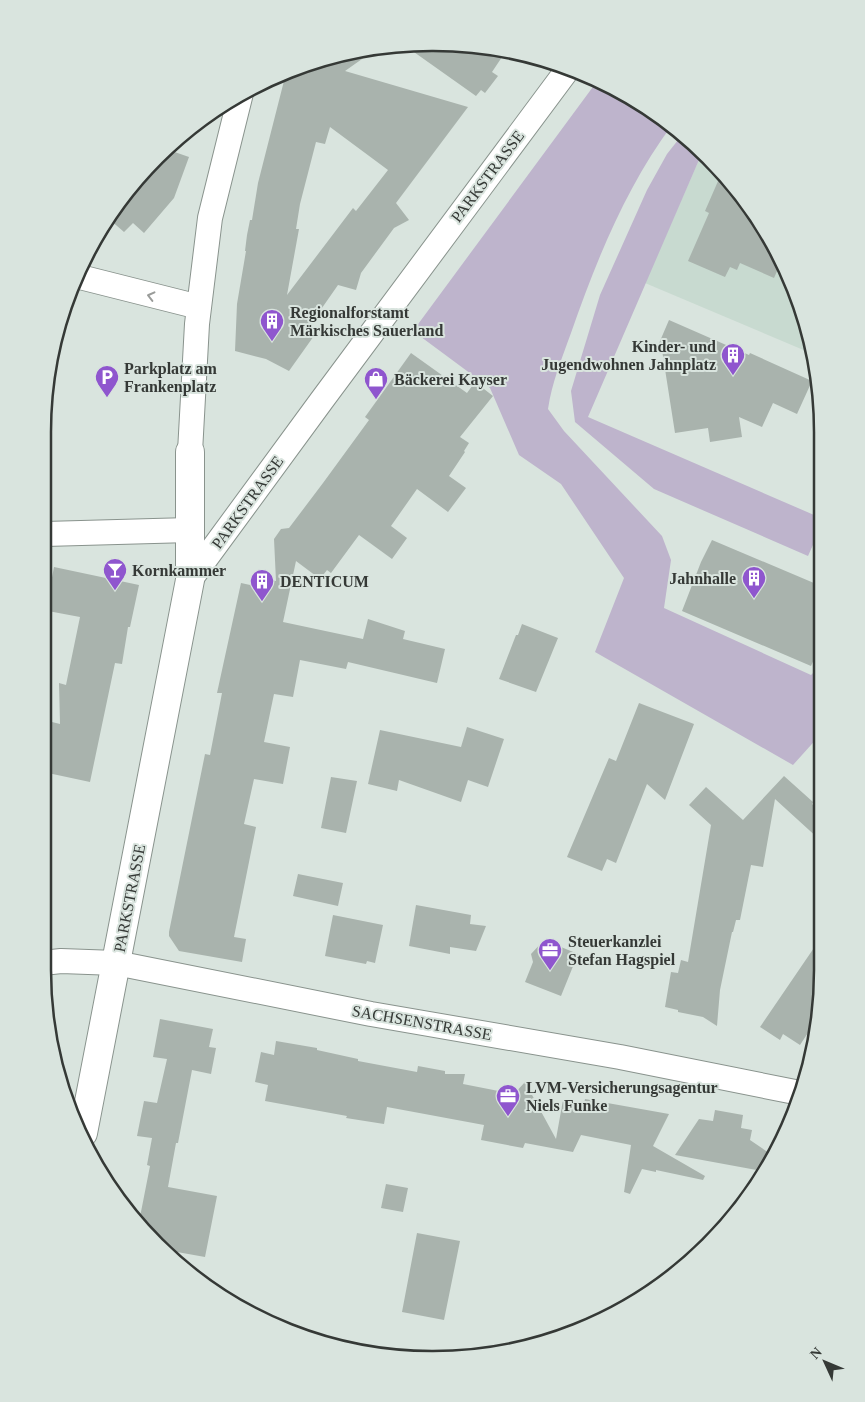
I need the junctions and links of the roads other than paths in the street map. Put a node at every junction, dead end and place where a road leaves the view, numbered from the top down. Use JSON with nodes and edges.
{"nodes":[{"id":1,"x":564,"y":74,"type":"edge"},
{"id":2,"x":238,"y":105,"type":"edge"},
{"id":3,"x":84,"y":278,"type":"edge"},
{"id":4,"x":199,"y":307,"type":"junction"},
{"id":5,"x":190,"y":452,"type":"joint"},
{"id":6,"x":190,"y":530,"type":"junction"},
{"id":7,"x":51,"y":534,"type":"edge"},
{"id":8,"x":190,"y":580,"type":"junction"},
{"id":9,"x":51,"y":962,"type":"edge"},
{"id":10,"x":116,"y":963,"type":"junction"},
{"id":11,"x":794,"y":1092,"type":"edge"},
{"id":12,"x":85,"y":1126,"type":"edge"}],
"edges":[{"from":1,"to":8,"type":"street","name":"PARKSTRASSE"},
{"from":2,"to":4,"type":"street"},
{"from":4,"to":3,"type":"street","one_way":true},
{"from":4,"to":5,"type":"street"},
{"from":5,"to":6,"type":"street"},
{"from":6,"to":7,"type":"street"},
{"from":6,"to":8,"type":"street"},
{"from":8,"to":10,"type":"street","name":"PARKSTRASSE"},
{"from":9,"to":10,"type":"street","name":"SACHSENSTRASSE"},
{"from":10,"to":11,"type":"street","name":"SACHSENSTRASSE"},
{"from":10,"to":12,"type":"street","name":"PARKSTRASSE"}]}
